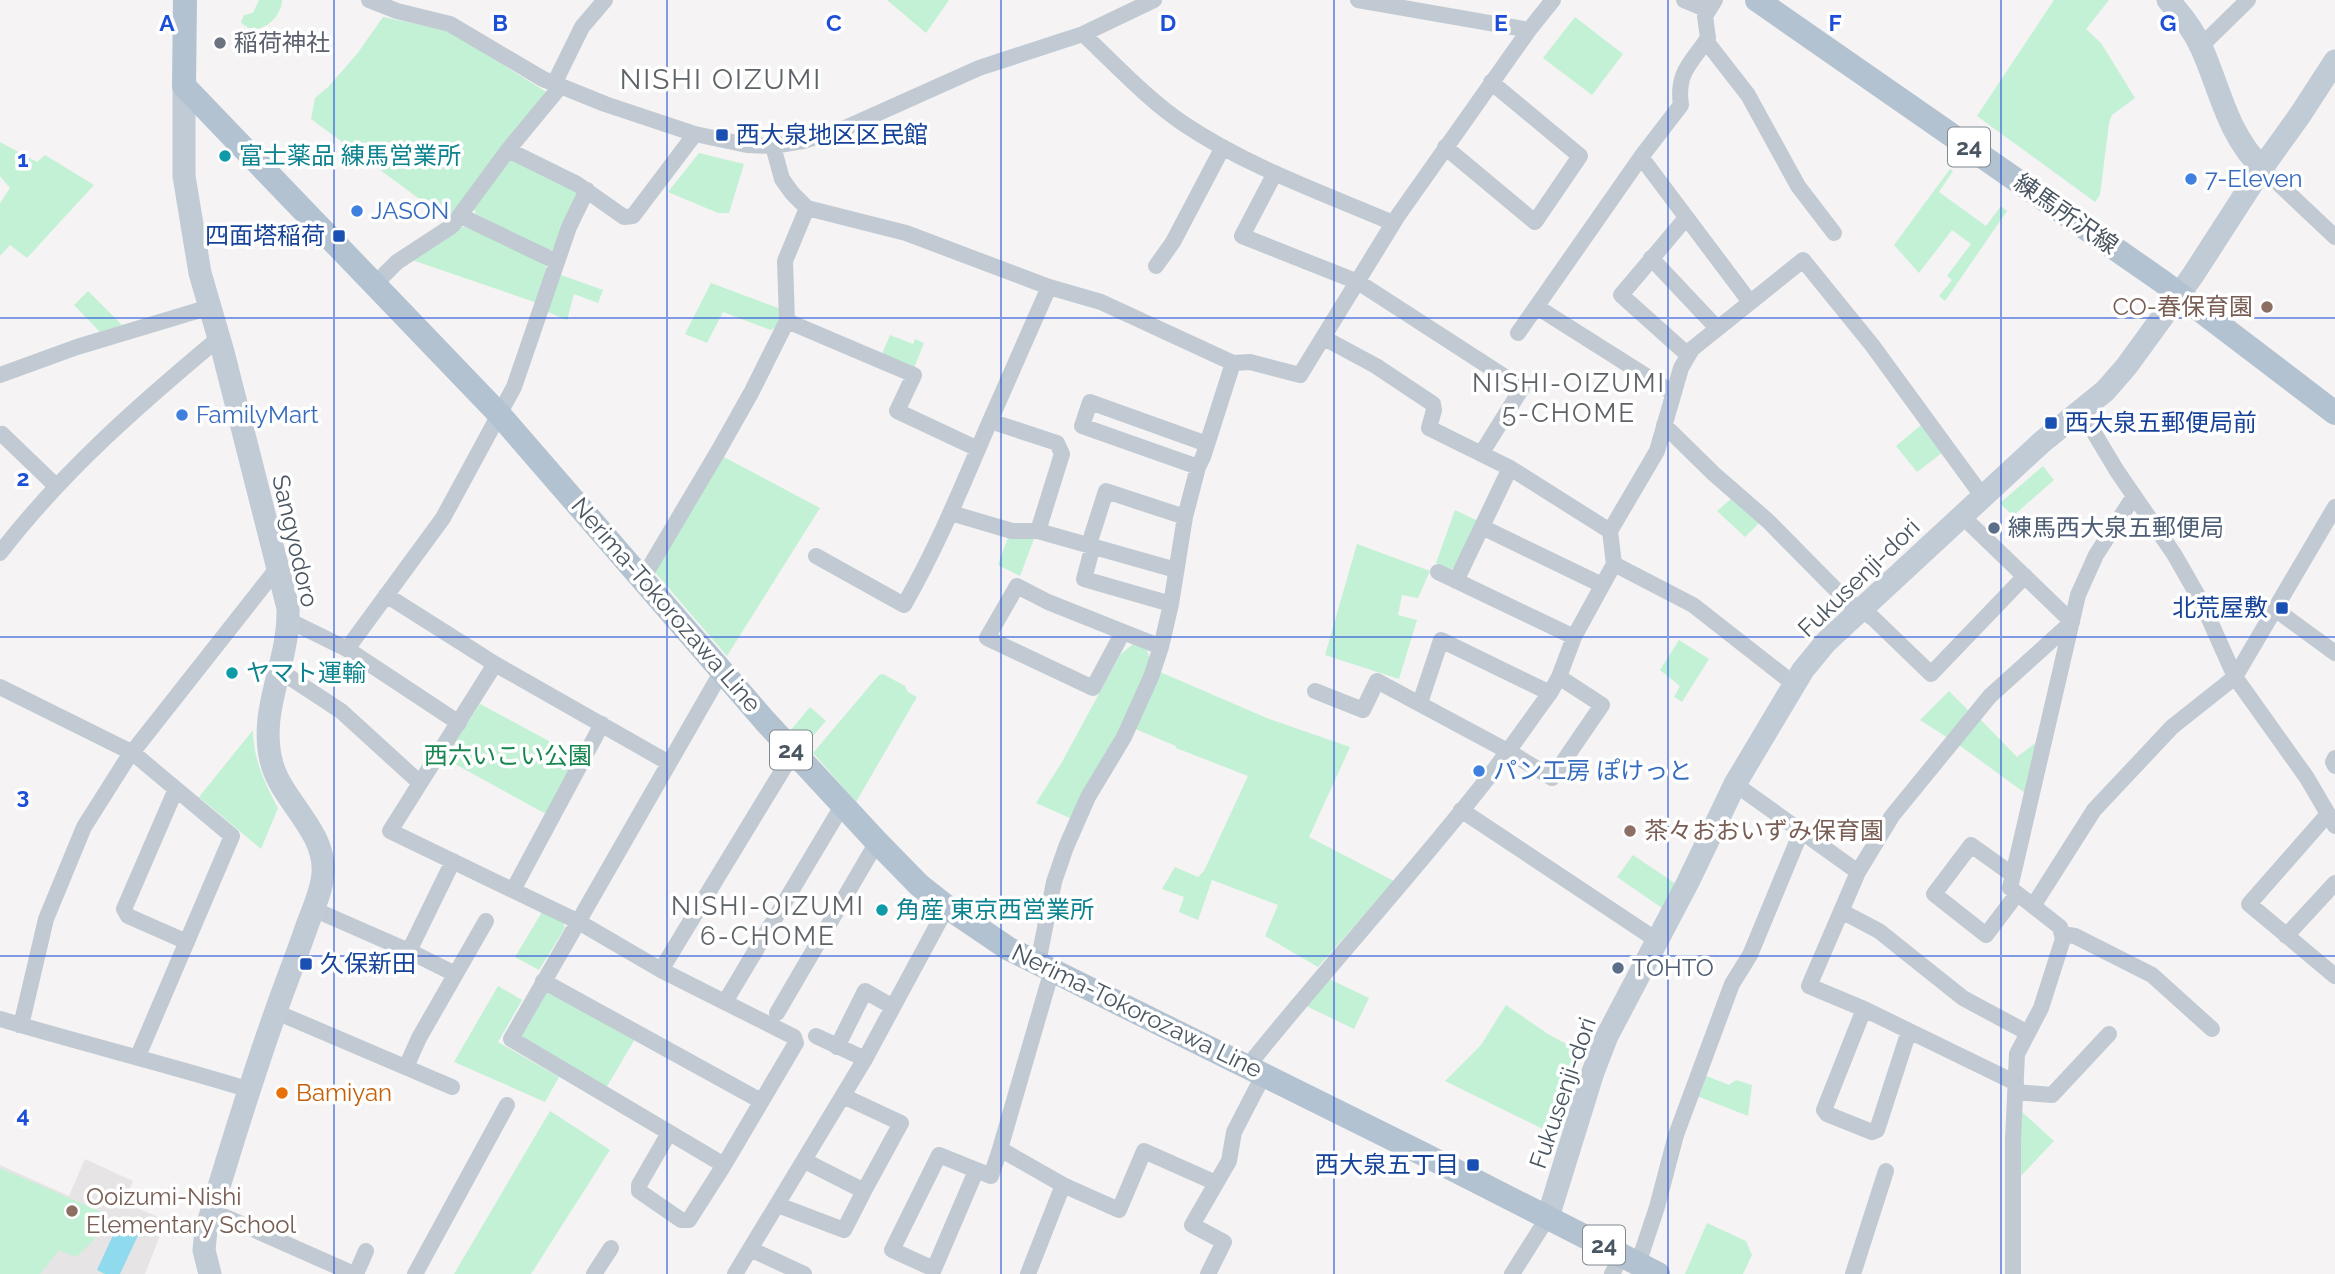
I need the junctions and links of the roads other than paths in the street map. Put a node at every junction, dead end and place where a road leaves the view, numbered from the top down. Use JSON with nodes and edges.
{"nodes":[{"id":1,"x":185,"y":0,"type":"edge"},
{"id":2,"x":369,"y":0,"type":"edge"},
{"id":3,"x":605,"y":0,"type":"edge"},
{"id":4,"x":1153,"y":0,"type":"edge"},
{"id":5,"x":1358,"y":0,"type":"edge"},
{"id":6,"x":1553,"y":0,"type":"edge"},
{"id":7,"x":1684,"y":0,"type":"edge"},
{"id":8,"x":1757,"y":0,"type":"edge"},
{"id":9,"x":2168,"y":0,"type":"edge"},
{"id":10,"x":2248,"y":0,"type":"edge"},
{"id":11,"x":1712,"y":5,"type":"edge"},
{"id":12,"x":1529,"y":30,"type":"junction"},
{"id":13,"x":1083,"y":34,"type":"junction"},
{"id":14,"x":1706,"y":41,"type":"junction"},
{"id":15,"x":2201,"y":46,"type":"junction"},
{"id":16,"x":2335,"y":61,"type":"edge"},
{"id":17,"x":1491,"y":82,"type":"junction"},
{"id":18,"x":557,"y":85,"type":"junction"},
{"id":19,"x":184,"y":86,"type":"junction"},
{"id":20,"x":695,"y":134,"type":"junction"},
{"id":21,"x":773,"y":146,"type":"junction"},
{"id":22,"x":1223,"y":147,"type":"junction"},
{"id":23,"x":1445,"y":147,"type":"junction"},
{"id":24,"x":508,"y":150,"type":"junction"},
{"id":25,"x":1641,"y":158,"type":"junction"},
{"id":26,"x":2262,"y":168,"type":"junction"},
{"id":27,"x":1275,"y":173,"type":"junction"},
{"id":28,"x":587,"y":190,"type":"junction"},
{"id":29,"x":807,"y":208,"type":"junction"},
{"id":30,"x":461,"y":216,"type":"junction"},
{"id":31,"x":1686,"y":218,"type":"junction"},
{"id":32,"x":1393,"y":223,"type":"junction"},
{"id":33,"x":1834,"y":233,"type":"dead end"},
{"id":34,"x":2335,"y":237,"type":"edge"},
{"id":35,"x":1651,"y":258,"type":"junction"},
{"id":36,"x":557,"y":262,"type":"junction"},
{"id":37,"x":1156,"y":266,"type":"dead end"},
{"id":38,"x":1358,"y":282,"type":"junction"},
{"id":39,"x":375,"y":284,"type":"junction"},
{"id":40,"x":1049,"y":287,"type":"junction"},
{"id":41,"x":2180,"y":294,"type":"junction"},
{"id":42,"x":1751,"y":302,"type":"junction"},
{"id":43,"x":210,"y":307,"type":"junction"},
{"id":44,"x":1536,"y":307,"type":"junction"},
{"id":45,"x":787,"y":321,"type":"junction"},
{"id":46,"x":1717,"y":328,"type":"junction"},
{"id":47,"x":1518,"y":333,"type":"dead end"},
{"id":48,"x":219,"y":338,"type":"junction"},
{"id":49,"x":1324,"y":338,"type":"junction"},
{"id":50,"x":1688,"y":355,"type":"junction"},
{"id":51,"x":1233,"y":363,"type":"junction"},
{"id":52,"x":0,"y":375,"type":"edge"},
{"id":53,"x":1673,"y":393,"type":"junction"},
{"id":54,"x":2081,"y":411,"type":"junction"},
{"id":55,"x":2335,"y":413,"type":"edge"},
{"id":56,"x":499,"y":414,"type":"junction"},
{"id":57,"x":990,"y":421,"type":"junction"},
{"id":58,"x":1664,"y":425,"type":"junction"},
{"id":59,"x":1,"y":434,"type":"edge"},
{"id":60,"x":1207,"y":444,"type":"junction"},
{"id":61,"x":978,"y":449,"type":"junction"},
{"id":62,"x":1481,"y":454,"type":"junction"},
{"id":63,"x":1198,"y":467,"type":"junction"},
{"id":64,"x":1510,"y":468,"type":"junction"},
{"id":65,"x":56,"y":486,"type":"junction"},
{"id":66,"x":1983,"y":496,"type":"junction"},
{"id":67,"x":2134,"y":496,"type":"junction"},
{"id":68,"x":2335,"y":507,"type":"edge"},
{"id":69,"x":951,"y":513,"type":"junction"},
{"id":70,"x":1962,"y":516,"type":"junction"},
{"id":71,"x":1185,"y":517,"type":"junction"},
{"id":72,"x":1482,"y":527,"type":"junction"},
{"id":73,"x":1038,"y":531,"type":"junction"},
{"id":74,"x":1610,"y":531,"type":"junction"},
{"id":75,"x":1090,"y":546,"type":"junction"},
{"id":76,"x":0,"y":553,"type":"edge"},
{"id":77,"x":816,"y":556,"type":"dead end"},
{"id":78,"x":1614,"y":564,"type":"junction"},
{"id":79,"x":279,"y":566,"type":"junction"},
{"id":80,"x":1176,"y":570,"type":"junction"},
{"id":81,"x":1438,"y":572,"type":"dead end"},
{"id":82,"x":2025,"y":576,"type":"junction"},
{"id":83,"x":642,"y":578,"type":"junction"},
{"id":84,"x":1456,"y":581,"type":"junction"},
{"id":85,"x":1602,"y":585,"type":"junction"},
{"id":86,"x":386,"y":596,"type":"junction"},
{"id":87,"x":1171,"y":604,"type":"junction"},
{"id":88,"x":2275,"y":609,"type":"junction"},
{"id":89,"x":1861,"y":610,"type":"junction"},
{"id":90,"x":288,"y":620,"type":"junction"},
{"id":91,"x":2072,"y":622,"type":"junction"},
{"id":92,"x":1123,"y":632,"type":"junction"},
{"id":93,"x":1574,"y":638,"type":"junction"},
{"id":94,"x":1161,"y":647,"type":"junction"},
{"id":95,"x":347,"y":649,"type":"junction"},
{"id":96,"x":2335,"y":653,"type":"edge"},
{"id":97,"x":495,"y":664,"type":"junction"},
{"id":98,"x":280,"y":671,"type":"junction"},
{"id":99,"x":722,"y":671,"type":"junction"},
{"id":100,"x":1559,"y":677,"type":"junction"},
{"id":101,"x":2235,"y":677,"type":"junction"},
{"id":102,"x":1794,"y":684,"type":"junction"},
{"id":103,"x":0,"y":687,"type":"edge"},
{"id":104,"x":1315,"y":691,"type":"dead end"},
{"id":105,"x":1550,"y":693,"type":"junction"},
{"id":106,"x":1420,"y":703,"type":"junction"},
{"id":107,"x":459,"y":723,"type":"junction"},
{"id":108,"x":602,"y":724,"type":"junction"},
{"id":109,"x":1506,"y":751,"type":"junction"},
{"id":110,"x":133,"y":753,"type":"junction"},
{"id":111,"x":793,"y":753,"type":"junction"},
{"id":112,"x":2335,"y":758,"type":"edge"},
{"id":113,"x":669,"y":763,"type":"junction"},
{"id":114,"x":2335,"y":766,"type":"edge"},
{"id":115,"x":420,"y":783,"type":"junction"},
{"id":116,"x":1735,"y":784,"type":"junction"},
{"id":117,"x":177,"y":789,"type":"junction"},
{"id":118,"x":842,"y":806,"type":"junction"},
{"id":119,"x":1461,"y":810,"type":"junction"},
{"id":120,"x":2331,"y":820,"type":"edge"},
{"id":121,"x":1801,"y":832,"type":"junction"},
{"id":122,"x":877,"y":842,"type":"junction"},
{"id":123,"x":453,"y":862,"type":"junction"},
{"id":124,"x":1858,"y":872,"type":"junction"},
{"id":125,"x":2012,"y":875,"type":"junction"},
{"id":126,"x":2335,"y":883,"type":"edge"},
{"id":127,"x":513,"y":890,"type":"junction"},
{"id":128,"x":2017,"y":894,"type":"junction"},
{"id":129,"x":2034,"y":906,"type":"junction"},
{"id":130,"x":947,"y":907,"type":"junction"},
{"id":131,"x":313,"y":909,"type":"junction"},
{"id":132,"x":1841,"y":911,"type":"junction"},
{"id":133,"x":486,"y":921,"type":"dead end"},
{"id":134,"x":577,"y":921,"type":"junction"},
{"id":135,"x":2062,"y":934,"type":"junction"},
{"id":136,"x":2286,"y":936,"type":"junction"},
{"id":137,"x":187,"y":942,"type":"junction"},
{"id":138,"x":1658,"y":942,"type":"junction"},
{"id":139,"x":409,"y":951,"type":"junction"},
{"id":140,"x":1045,"y":967,"type":"junction"},
{"id":141,"x":2333,"y":969,"type":"edge"},
{"id":142,"x":661,"y":970,"type":"junction"},
{"id":143,"x":455,"y":974,"type":"junction"},
{"id":144,"x":543,"y":981,"type":"junction"},
{"id":145,"x":724,"y":1002,"type":"junction"},
{"id":146,"x":893,"y":1007,"type":"junction"},
{"id":147,"x":1864,"y":1009,"type":"junction"},
{"id":148,"x":276,"y":1012,"type":"junction"},
{"id":149,"x":777,"y":1013,"type":"dead end"},
{"id":150,"x":0,"y":1019,"type":"edge"},
{"id":151,"x":19,"y":1025,"type":"junction"},
{"id":152,"x":2212,"y":1029,"type":"dead end"},
{"id":153,"x":1909,"y":1031,"type":"junction"},
{"id":154,"x":2028,"y":1033,"type":"junction"},
{"id":155,"x":2109,"y":1034,"type":"dead end"},
{"id":156,"x":816,"y":1036,"type":"dead end"},
{"id":157,"x":837,"y":1047,"type":"junction"},
{"id":158,"x":138,"y":1056,"type":"junction"},
{"id":159,"x":865,"y":1059,"type":"junction"},
{"id":160,"x":406,"y":1067,"type":"junction"},
{"id":161,"x":1255,"y":1070,"type":"junction"},
{"id":162,"x":452,"y":1087,"type":"dead end"},
{"id":163,"x":2015,"y":1088,"type":"junction"},
{"id":164,"x":250,"y":1090,"type":"junction"},
{"id":165,"x":843,"y":1096,"type":"junction"},
{"id":166,"x":761,"y":1101,"type":"junction"},
{"id":167,"x":507,"y":1105,"type":"dead end"},
{"id":168,"x":669,"y":1133,"type":"junction"},
{"id":169,"x":1000,"y":1149,"type":"junction"},
{"id":170,"x":805,"y":1161,"type":"junction"},
{"id":171,"x":724,"y":1165,"type":"junction"},
{"id":172,"x":975,"y":1171,"type":"junction"},
{"id":173,"x":1886,"y":1171,"type":"dead end"},
{"id":174,"x":1216,"y":1182,"type":"junction"},
{"id":175,"x":1063,"y":1185,"type":"junction"},
{"id":176,"x":864,"y":1191,"type":"junction"},
{"id":177,"x":778,"y":1205,"type":"junction"},
{"id":178,"x":212,"y":1211,"type":"junction"},
{"id":179,"x":1548,"y":1217,"type":"junction"},
{"id":180,"x":611,"y":1248,"type":"dead end"},
{"id":181,"x":750,"y":1249,"type":"junction"},
{"id":182,"x":366,"y":1251,"type":"dead end"},
{"id":183,"x":1633,"y":1267,"type":"edge"},
{"id":184,"x":210,"y":1274,"type":"edge"},
{"id":185,"x":355,"y":1274,"type":"edge"},
{"id":186,"x":415,"y":1274,"type":"edge"},
{"id":187,"x":594,"y":1274,"type":"edge"},
{"id":188,"x":735,"y":1274,"type":"edge"},
{"id":189,"x":804,"y":1274,"type":"edge"},
{"id":190,"x":1028,"y":1274,"type":"edge"},
{"id":191,"x":1208,"y":1274,"type":"edge"},
{"id":192,"x":1512,"y":1274,"type":"edge"},
{"id":193,"x":1853,"y":1274,"type":"edge"},
{"id":194,"x":2013,"y":1274,"type":"edge"}],
"edges":[{"from":1,"to":19,"type":"main road"},
{"from":2,"to":18,"type":"street"},
{"from":3,"to":18,"type":"street"},
{"from":4,"to":13,"type":"street"},
{"from":5,"to":12,"type":"street"},
{"from":6,"to":12,"type":"street"},
{"from":7,"to":11,"type":"street"},
{"from":8,"to":41,"type":"main road","name":"練馬所沢線","number":"24"},
{"from":9,"to":15,"type":"street"},
{"from":10,"to":15,"type":"street"},
{"from":11,"to":14,"type":"street"},
{"from":12,"to":17,"type":"street"},
{"from":13,"to":21,"type":"street"},
{"from":13,"to":22,"type":"street"},
{"from":14,"to":25,"type":"street"},
{"from":14,"to":33,"type":"street"},
{"from":15,"to":26,"type":"street"},
{"from":16,"to":26,"type":"street","name":"Fukusenji-dori"},
{"from":17,"to":23,"type":"street"},
{"from":17,"to":23,"type":"street"},
{"from":18,"to":20,"type":"street"},
{"from":18,"to":24,"type":"street"},
{"from":19,"to":39,"type":"main road","name":"Nerima-Tokorozawa Line","number":"24"},
{"from":19,"to":43,"type":"street","name":"Sangyodoro"},
{"from":20,"to":21,"type":"street"},
{"from":20,"to":28,"type":"street"},
{"from":21,"to":29,"type":"street"},
{"from":22,"to":27,"type":"street"},
{"from":22,"to":37,"type":"street"},
{"from":23,"to":32,"type":"street"},
{"from":24,"to":28,"type":"street"},
{"from":24,"to":30,"type":"street"},
{"from":25,"to":31,"type":"street"},
{"from":25,"to":44,"type":"street"},
{"from":26,"to":34,"type":"street"},
{"from":26,"to":41,"type":"street","name":"Fukusenji-dori"},
{"from":27,"to":32,"type":"street"},
{"from":27,"to":38,"type":"street"},
{"from":28,"to":36,"type":"street"},
{"from":29,"to":40,"type":"street"},
{"from":29,"to":45,"type":"street"},
{"from":30,"to":36,"type":"street"},
{"from":30,"to":39,"type":"street"},
{"from":31,"to":35,"type":"street"},
{"from":31,"to":42,"type":"street"},
{"from":32,"to":38,"type":"street"},
{"from":35,"to":46,"type":"street"},
{"from":35,"to":50,"type":"street"},
{"from":36,"to":56,"type":"street"},
{"from":38,"to":49,"type":"street"},
{"from":38,"to":62,"type":"street"},
{"from":39,"to":56,"type":"main road","name":"Nerima-Tokorozawa Line","number":"24"},
{"from":40,"to":51,"type":"street"},
{"from":40,"to":57,"type":"street"},
{"from":41,"to":54,"type":"street","name":"Fukusenji-dori"},
{"from":41,"to":55,"type":"main road","name":"練馬所沢線","number":"24"},
{"from":42,"to":46,"type":"street"},
{"from":42,"to":66,"type":"street"},
{"from":43,"to":48,"type":"street","name":"Sangyodoro"},
{"from":43,"to":52,"type":"street"},
{"from":44,"to":47,"type":"street"},
{"from":44,"to":53,"type":"street"},
{"from":45,"to":61,"type":"street"},
{"from":45,"to":83,"type":"street"},
{"from":46,"to":50,"type":"street"},
{"from":48,"to":65,"type":"street"},
{"from":48,"to":79,"type":"street","name":"Sangyodoro"},
{"from":49,"to":51,"type":"street"},
{"from":49,"to":62,"type":"street"},
{"from":50,"to":53,"type":"street"},
{"from":51,"to":60,"type":"street"},
{"from":53,"to":58,"type":"street"},
{"from":54,"to":66,"type":"street","name":"Fukusenji-dori"},
{"from":54,"to":67,"type":"street"},
{"from":56,"to":83,"type":"main road","name":"Nerima-Tokorozawa Line","number":"24"},
{"from":56,"to":86,"type":"street"},
{"from":57,"to":61,"type":"street"},
{"from":57,"to":73,"type":"street"},
{"from":58,"to":74,"type":"street"},
{"from":58,"to":89,"type":"street"},
{"from":59,"to":65,"type":"street"},
{"from":60,"to":63,"type":"street"},
{"from":60,"to":63,"type":"street"},
{"from":61,"to":69,"type":"street"},
{"from":62,"to":64,"type":"street"},
{"from":63,"to":71,"type":"street"},
{"from":64,"to":72,"type":"street"},
{"from":64,"to":74,"type":"street"},
{"from":65,"to":76,"type":"street"},
{"from":66,"to":70,"type":"street","name":"Fukusenji-dori"},
{"from":67,"to":91,"type":"street"},
{"from":67,"to":101,"type":"street"},
{"from":68,"to":88,"type":"street"},
{"from":69,"to":73,"type":"street"},
{"from":69,"to":77,"type":"street"},
{"from":70,"to":82,"type":"street"},
{"from":70,"to":89,"type":"street","name":"Fukusenji-dori"},
{"from":71,"to":75,"type":"street"},
{"from":71,"to":80,"type":"street"},
{"from":72,"to":84,"type":"street"},
{"from":72,"to":85,"type":"street"},
{"from":73,"to":75,"type":"street"},
{"from":74,"to":78,"type":"street"},
{"from":75,"to":80,"type":"street"},
{"from":75,"to":87,"type":"street"},
{"from":78,"to":85,"type":"street"},
{"from":78,"to":102,"type":"street"},
{"from":79,"to":90,"type":"street","name":"Sangyodoro"},
{"from":79,"to":110,"type":"street"},
{"from":80,"to":87,"type":"street"},
{"from":81,"to":84,"type":"street"},
{"from":82,"to":89,"type":"street"},
{"from":82,"to":91,"type":"street"},
{"from":83,"to":99,"type":"main road","name":"Nerima-Tokorozawa Line","number":"24"},
{"from":84,"to":93,"type":"street"},
{"from":85,"to":93,"type":"street"},
{"from":86,"to":95,"type":"street"},
{"from":86,"to":97,"type":"street"},
{"from":87,"to":94,"type":"street"},
{"from":88,"to":96,"type":"street"},
{"from":88,"to":101,"type":"street"},
{"from":89,"to":102,"type":"street","name":"Fukusenji-dori"},
{"from":90,"to":95,"type":"street"},
{"from":90,"to":98,"type":"street","name":"Sangyodoro"},
{"from":91,"to":124,"type":"street"},
{"from":91,"to":125,"type":"street"},
{"from":92,"to":92,"type":"street"},
{"from":92,"to":94,"type":"street"},
{"from":93,"to":100,"type":"street"},
{"from":94,"to":140,"type":"street"},
{"from":95,"to":107,"type":"street"},
{"from":97,"to":107,"type":"street"},
{"from":97,"to":108,"type":"street"},
{"from":98,"to":115,"type":"street"},
{"from":98,"to":131,"type":"street","name":"Sangyodoro"},
{"from":99,"to":111,"type":"main road","name":"Nerima-Tokorozawa Line","number":"24"},
{"from":99,"to":113,"type":"street"},
{"from":100,"to":105,"type":"street"},
{"from":100,"to":109,"type":"street"},
{"from":101,"to":120,"type":"street"},
{"from":101,"to":129,"type":"street"},
{"from":102,"to":116,"type":"street","name":"Fukusenji-dori"},
{"from":103,"to":110,"type":"street"},
{"from":104,"to":106,"type":"street"},
{"from":105,"to":106,"type":"street"},
{"from":105,"to":109,"type":"street"},
{"from":106,"to":109,"type":"street"},
{"from":107,"to":115,"type":"street"},
{"from":108,"to":113,"type":"street"},
{"from":108,"to":127,"type":"street"},
{"from":109,"to":119,"type":"street"},
{"from":110,"to":117,"type":"street"},
{"from":110,"to":151,"type":"street"},
{"from":111,"to":118,"type":"main road","name":"Nerima-Tokorozawa Line","number":"24"},
{"from":111,"to":142,"type":"street"},
{"from":112,"to":114,"type":"street"},
{"from":113,"to":134,"type":"street"},
{"from":115,"to":123,"type":"street"},
{"from":116,"to":121,"type":"street"},
{"from":116,"to":138,"type":"street","name":"Fukusenji-dori"},
{"from":117,"to":137,"type":"street"},
{"from":117,"to":137,"type":"street"},
{"from":118,"to":122,"type":"main road","name":"Nerima-Tokorozawa Line","number":"24"},
{"from":118,"to":145,"type":"street"},
{"from":119,"to":138,"type":"street"},
{"from":119,"to":161,"type":"street"},
{"from":120,"to":136,"type":"street"},
{"from":121,"to":124,"type":"street"},
{"from":121,"to":183,"type":"street"},
{"from":122,"to":130,"type":"main road","name":"Nerima-Tokorozawa Line","number":"24"},
{"from":122,"to":149,"type":"street"},
{"from":123,"to":127,"type":"street"},
{"from":123,"to":139,"type":"street"},
{"from":124,"to":132,"type":"street"},
{"from":125,"to":128,"type":"street"},
{"from":125,"to":128,"type":"street"},
{"from":126,"to":136,"type":"street"},
{"from":127,"to":134,"type":"street"},
{"from":128,"to":129,"type":"street"},
{"from":129,"to":135,"type":"street"},
{"from":130,"to":140,"type":"main road","name":"Nerima-Tokorozawa Line","number":"24"},
{"from":130,"to":146,"type":"street"},
{"from":131,"to":139,"type":"street"},
{"from":131,"to":148,"type":"street","name":"Sangyodoro"},
{"from":132,"to":147,"type":"street"},
{"from":132,"to":154,"type":"street"},
{"from":133,"to":143,"type":"street"},
{"from":134,"to":142,"type":"street"},
{"from":134,"to":144,"type":"street"},
{"from":135,"to":152,"type":"street"},
{"from":135,"to":154,"type":"street"},
{"from":136,"to":141,"type":"street"},
{"from":137,"to":158,"type":"street"},
{"from":138,"to":179,"type":"street","name":"Fukusenji-dori"},
{"from":139,"to":143,"type":"street"},
{"from":140,"to":161,"type":"main road","name":"Nerima-Tokorozawa Line","number":"24"},
{"from":140,"to":169,"type":"street"},
{"from":142,"to":145,"type":"street"},
{"from":143,"to":160,"type":"street"},
{"from":144,"to":166,"type":"street"},
{"from":144,"to":168,"type":"street"},
{"from":145,"to":166,"type":"street"},
{"from":146,"to":157,"type":"street"},
{"from":146,"to":159,"type":"street"},
{"from":147,"to":153,"type":"street"},
{"from":147,"to":153,"type":"street"},
{"from":148,"to":160,"type":"street"},
{"from":148,"to":164,"type":"street","name":"Sangyodoro"},
{"from":150,"to":151,"type":"street"},
{"from":151,"to":158,"type":"street"},
{"from":153,"to":163,"type":"street"},
{"from":154,"to":163,"type":"street"},
{"from":155,"to":163,"type":"street"},
{"from":156,"to":157,"type":"street"},
{"from":157,"to":159,"type":"street"},
{"from":158,"to":164,"type":"street"},
{"from":159,"to":165,"type":"street"},
{"from":160,"to":162,"type":"street"},
{"from":161,"to":174,"type":"street"},
{"from":161,"to":179,"type":"main road","name":"Nerima-Tokorozawa Line","number":"24"},
{"from":163,"to":194,"type":"street"},
{"from":164,"to":178,"type":"street","name":"Sangyodoro"},
{"from":165,"to":170,"type":"street"},
{"from":165,"to":176,"type":"street"},
{"from":166,"to":171,"type":"street"},
{"from":167,"to":186,"type":"street"},
{"from":168,"to":171,"type":"street"},
{"from":168,"to":171,"type":"street"},
{"from":169,"to":172,"type":"street"},
{"from":169,"to":175,"type":"street"},
{"from":170,"to":176,"type":"street"},
{"from":170,"to":177,"type":"street"},
{"from":172,"to":172,"type":"street"},
{"from":173,"to":193,"type":"street"},
{"from":174,"to":175,"type":"street"},
{"from":174,"to":191,"type":"street"},
{"from":175,"to":190,"type":"street"},
{"from":176,"to":177,"type":"street"},
{"from":177,"to":181,"type":"street"},
{"from":178,"to":184,"type":"street","name":"Sangyodoro"},
{"from":178,"to":185,"type":"street"},
{"from":179,"to":183,"type":"main road","name":"Nerima-Tokorozawa Line","number":"24"},
{"from":179,"to":192,"type":"street"},
{"from":180,"to":187,"type":"street"},
{"from":181,"to":188,"type":"street"},
{"from":181,"to":189,"type":"street"},
{"from":182,"to":185,"type":"street"}]}
